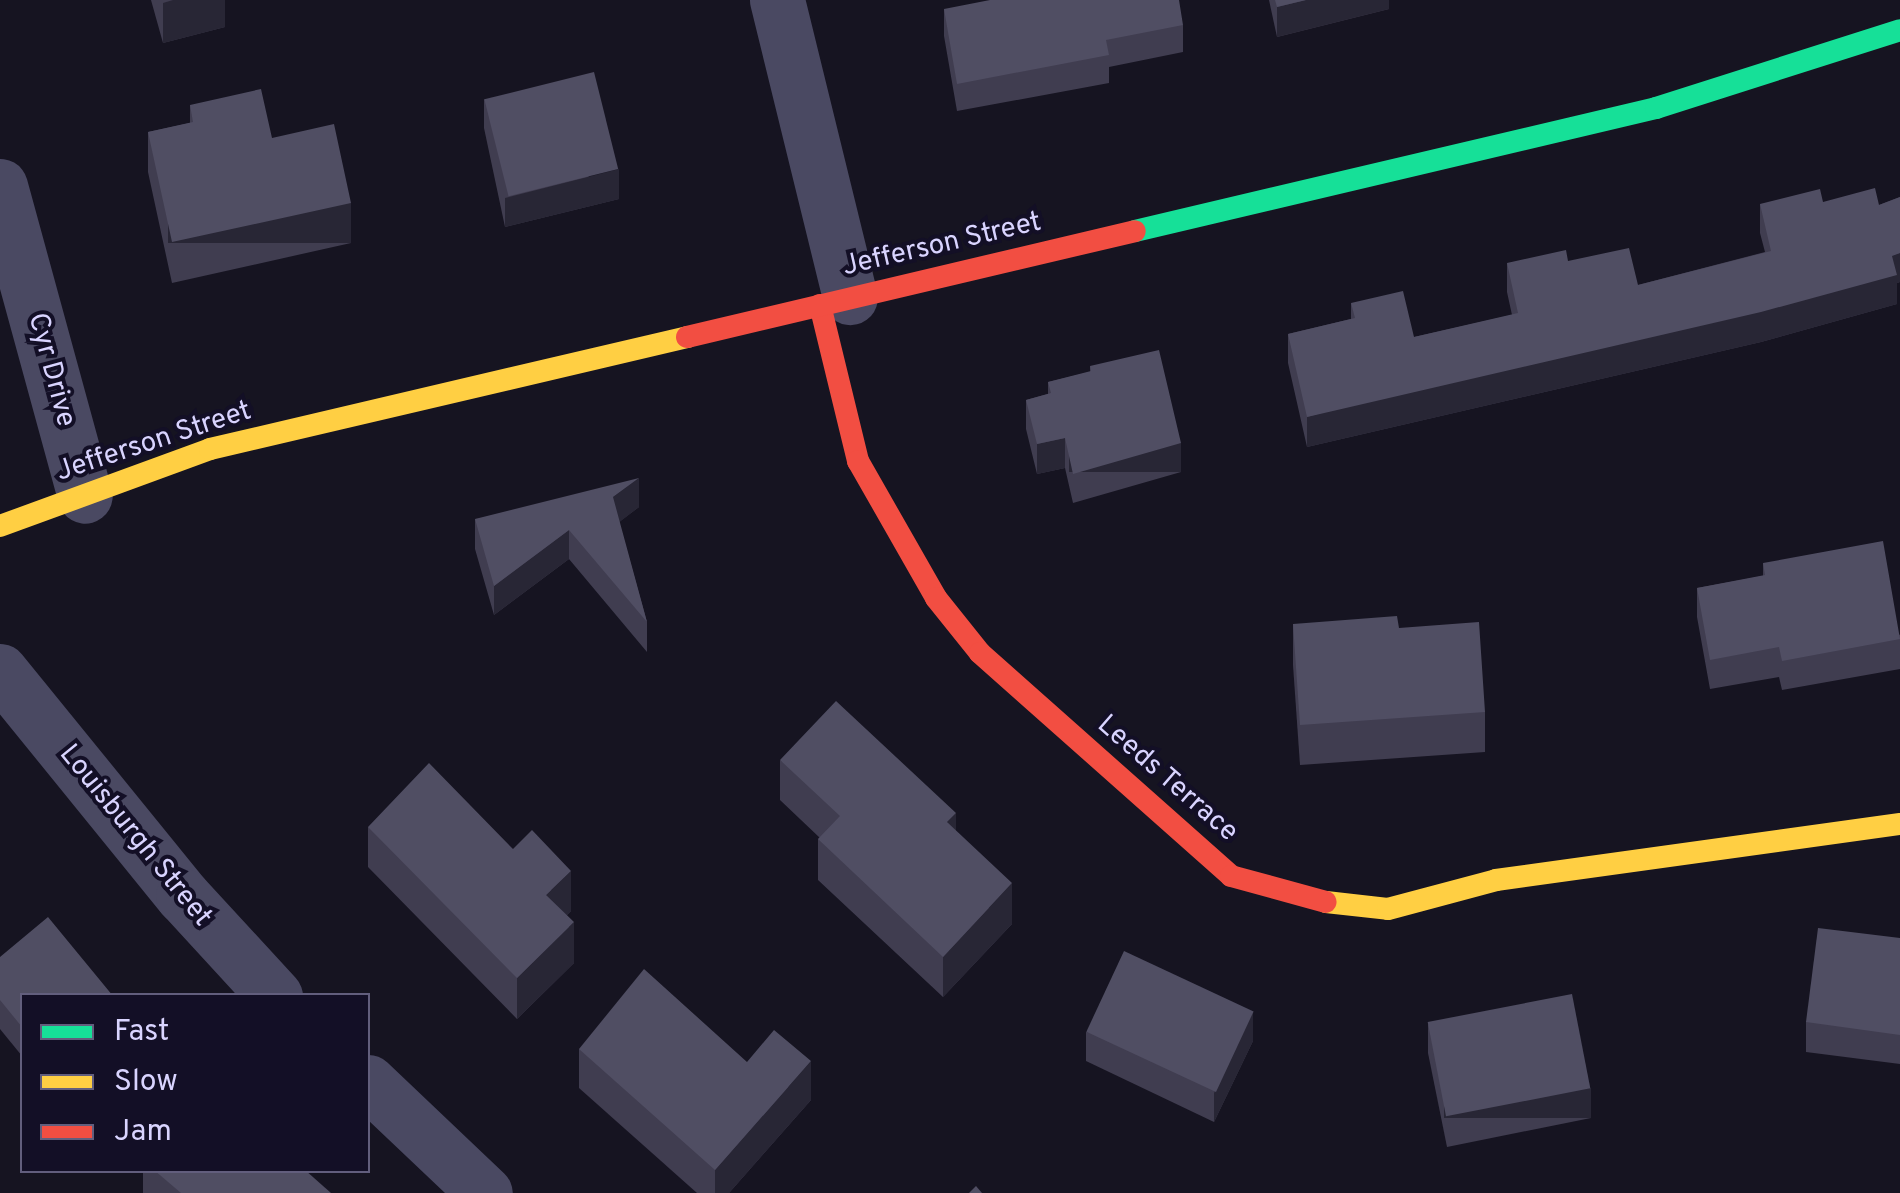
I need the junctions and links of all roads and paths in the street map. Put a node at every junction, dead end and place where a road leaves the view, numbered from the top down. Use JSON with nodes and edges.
{"nodes":[{"id":1,"x":777,"y":0,"type":"edge"},
{"id":2,"x":1900,"y":30,"type":"edge"},
{"id":3,"x":0,"y":186,"type":"edge"},
{"id":4,"x":835,"y":301,"type":"junction"},
{"id":5,"x":85,"y":496,"type":"junction"},
{"id":6,"x":0,"y":526,"type":"edge"},
{"id":7,"x":0,"y":670,"type":"edge"},
{"id":8,"x":1900,"y":824,"type":"edge"},
{"id":9,"x":272,"y":993,"type":"edge"},
{"id":10,"x":370,"y":1084,"type":"edge"},
{"id":11,"x":485,"y":1193,"type":"edge"}],
"edges":[{"from":1,"to":4,"type":"street"},
{"from":2,"to":4,"type":"street","name":"Jefferson Street"},
{"from":3,"to":5,"type":"street","name":"Cyr Drive"},
{"from":4,"to":5,"type":"street","name":"Jefferson Street"},
{"from":4,"to":8,"type":"street","name":"Leeds Terrace"},
{"from":5,"to":6,"type":"street","name":"Jefferson Street"},
{"from":7,"to":9,"type":"street","name":"Louisburgh Street"},
{"from":10,"to":11,"type":"street"}]}
